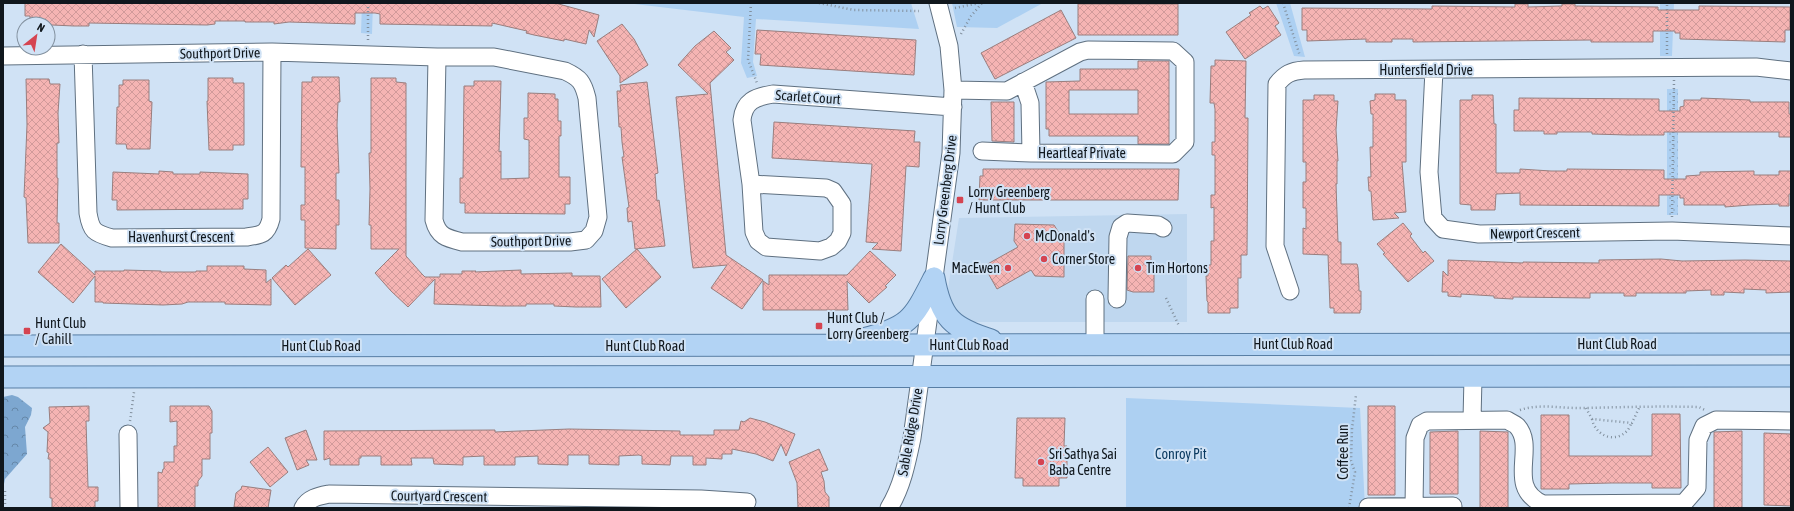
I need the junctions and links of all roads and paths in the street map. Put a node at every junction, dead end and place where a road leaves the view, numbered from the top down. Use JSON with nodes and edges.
{"nodes":[{"id":1,"x":368,"y":3,"type":"edge"},
{"id":2,"x":751,"y":3,"type":"edge"},
{"id":3,"x":819,"y":3,"type":"edge"},
{"id":4,"x":938,"y":3,"type":"edge"},
{"id":5,"x":981,"y":3,"type":"edge"},
{"id":6,"x":1283,"y":3,"type":"edge"},
{"id":7,"x":1667,"y":3,"type":"edge"},
{"id":8,"x":955,"y":8,"type":"dead end"},
{"id":9,"x":919,"y":11,"type":"dead end"},
{"id":10,"x":959,"y":37,"type":"dead end"},
{"id":11,"x":272,"y":52,"type":"junction"},
{"id":12,"x":84,"y":54,"type":"junction"},
{"id":13,"x":368,"y":55,"type":"junction"},
{"id":14,"x":3,"y":56,"type":"edge"},
{"id":15,"x":437,"y":57,"type":"junction"},
{"id":16,"x":1670,"y":68,"type":"junction"},
{"id":17,"x":1304,"y":70,"type":"junction"},
{"id":18,"x":1434,"y":70,"type":"junction"},
{"id":19,"x":1791,"y":72,"type":"edge"},
{"id":20,"x":1023,"y":82,"type":"junction"},
{"id":21,"x":953,"y":90,"type":"junction"},
{"id":22,"x":762,"y":96,"type":"junction"},
{"id":23,"x":953,"y":108,"type":"junction"},
{"id":24,"x":982,"y":151,"type":"dead end"},
{"id":25,"x":1031,"y":153,"type":"junction"},
{"id":26,"x":750,"y":184,"type":"junction"},
{"id":27,"x":1164,"y":228,"type":"dead end"},
{"id":28,"x":1672,"y":231,"type":"junction"},
{"id":29,"x":1791,"y":236,"type":"edge"},
{"id":30,"x":934,"y":278,"type":"junction"},
{"id":31,"x":1290,"y":291,"type":"dead end"},
{"id":32,"x":1166,"y":298,"type":"dead end"},
{"id":33,"x":1095,"y":299,"type":"dead end"},
{"id":34,"x":1117,"y":299,"type":"dead end"},
{"id":35,"x":1179,"y":326,"type":"dead end"},
{"id":36,"x":841,"y":344,"type":"junction"},
{"id":37,"x":1095,"y":344,"type":"junction"},
{"id":38,"x":1791,"y":344,"type":"edge"},
{"id":39,"x":924,"y":345,"type":"junction"},
{"id":40,"x":1008,"y":345,"type":"junction"},
{"id":41,"x":3,"y":346,"type":"edge"},
{"id":42,"x":1473,"y":376,"type":"junction"},
{"id":43,"x":1791,"y":376,"type":"edge"},
{"id":44,"x":3,"y":377,"type":"edge"},
{"id":45,"x":919,"y":377,"type":"junction"},
{"id":46,"x":136,"y":378,"type":"junction"},
{"id":47,"x":1356,"y":395,"type":"dead end"},
{"id":48,"x":1586,"y":408,"type":"junction"},
{"id":49,"x":1639,"y":408,"type":"junction"},
{"id":50,"x":1592,"y":419,"type":"junction"},
{"id":51,"x":1472,"y":420,"type":"junction"},
{"id":52,"x":1507,"y":420,"type":"junction"},
{"id":53,"x":1716,"y":420,"type":"junction"},
{"id":54,"x":1791,"y":421,"type":"edge"},
{"id":55,"x":1632,"y":423,"type":"junction"},
{"id":56,"x":128,"y":434,"type":"joint"},
{"id":57,"x":5,"y":488,"type":"dead end"},
{"id":58,"x":747,"y":502,"type":"dead end"},
{"id":59,"x":700,"y":503,"type":"edge"},
{"id":60,"x":1414,"y":506,"type":"junction"},
{"id":61,"x":1453,"y":506,"type":"dead end"},
{"id":62,"x":1368,"y":507,"type":"edge"},
{"id":63,"x":5,"y":508,"type":"edge"},
{"id":64,"x":129,"y":508,"type":"edge"},
{"id":65,"x":303,"y":508,"type":"edge"},
{"id":66,"x":889,"y":508,"type":"edge"},
{"id":67,"x":1349,"y":508,"type":"edge"}],
"edges":[{"from":1,"to":13,"type":"path"},
{"from":2,"to":22,"type":"path"},
{"from":3,"to":9,"type":"path"},
{"from":4,"to":21,"type":"street","name":"Lorry Greenberg Drive"},
{"from":5,"to":8,"type":"path"},
{"from":5,"to":10,"type":"path"},
{"from":6,"to":17,"type":"path"},
{"from":7,"to":16,"type":"path"},
{"from":11,"to":12,"type":"street","name":"Southport Drive"},
{"from":11,"to":12,"type":"street","name":"Havenhurst Crescent"},
{"from":11,"to":13,"type":"street","name":"Southport Drive"},
{"from":12,"to":14,"type":"street","name":"Southport Drive"},
{"from":13,"to":15,"type":"street","name":"Southport Drive"},
{"from":15,"to":15,"type":"street","name":"Southport Drive"},
{"from":16,"to":18,"type":"street","name":"Huntersfield Drive"},
{"from":16,"to":19,"type":"street","name":"Huntersfield Drive"},
{"from":16,"to":28,"type":"path"},
{"from":17,"to":18,"type":"street","name":"Huntersfield Drive"},
{"from":17,"to":31,"type":"street","name":"Huntersfield Drive"},
{"from":18,"to":28,"type":"street","name":"Newport Crescent"},
{"from":20,"to":21,"type":"street"},
{"from":20,"to":25,"type":"street"},
{"from":20,"to":25,"type":"street","name":"Heartleaf Private"},
{"from":21,"to":23,"type":"street","name":"Lorry Greenberg Drive"},
{"from":22,"to":23,"type":"street","name":"Scarlet Court"},
{"from":22,"to":26,"type":"street","name":"Scarlet Court"},
{"from":23,"to":30,"type":"street","name":"Lorry Greenberg Drive"},
{"from":24,"to":25,"type":"street","name":"Heartleaf Private"},
{"from":26,"to":26,"type":"street","name":"Scarlet Court"},
{"from":27,"to":34,"type":"street"},
{"from":28,"to":29,"type":"street","name":"Newport Crescent"},
{"from":30,"to":36,"type":"main road"},
{"from":30,"to":39,"type":"street","name":"Lorry Greenberg Drive"},
{"from":30,"to":40,"type":"main road"},
{"from":32,"to":35,"type":"path"},
{"from":33,"to":37,"type":"street"},
{"from":36,"to":39,"type":"main road","name":"Hunt Club Road"},
{"from":36,"to":41,"type":"main road","name":"Hunt Club Road"},
{"from":37,"to":38,"type":"main road","name":"Hunt Club Road"},
{"from":37,"to":40,"type":"main road","name":"Hunt Club Road"},
{"from":39,"to":40,"type":"main road","name":"Hunt Club Road"},
{"from":39,"to":45,"type":"street","name":"Lorry Greenberg Drive"},
{"from":42,"to":43,"type":"main road"},
{"from":42,"to":45,"type":"main road"},
{"from":42,"to":51,"type":"street"},
{"from":44,"to":46,"type":"main road"},
{"from":45,"to":46,"type":"main road"},
{"from":45,"to":66,"type":"street","name":"Sable Ridge Drive"},
{"from":46,"to":56,"type":"path"},
{"from":47,"to":67,"type":"path","name":"Coffee Run"},
{"from":48,"to":49,"type":"path"},
{"from":48,"to":50,"type":"path"},
{"from":48,"to":52,"type":"path"},
{"from":49,"to":53,"type":"path"},
{"from":49,"to":55,"type":"path"},
{"from":50,"to":55,"type":"path"},
{"from":50,"to":55,"type":"path"},
{"from":51,"to":52,"type":"street"},
{"from":51,"to":60,"type":"street"},
{"from":52,"to":53,"type":"street"},
{"from":53,"to":54,"type":"street"},
{"from":56,"to":64,"type":"street"},
{"from":57,"to":63,"type":"path"},
{"from":58,"to":59,"type":"street","name":"Courtyard Crescent"},
{"from":59,"to":65,"type":"street","name":"Courtyard Crescent"},
{"from":60,"to":61,"type":"street"},
{"from":60,"to":62,"type":"street"}]}
